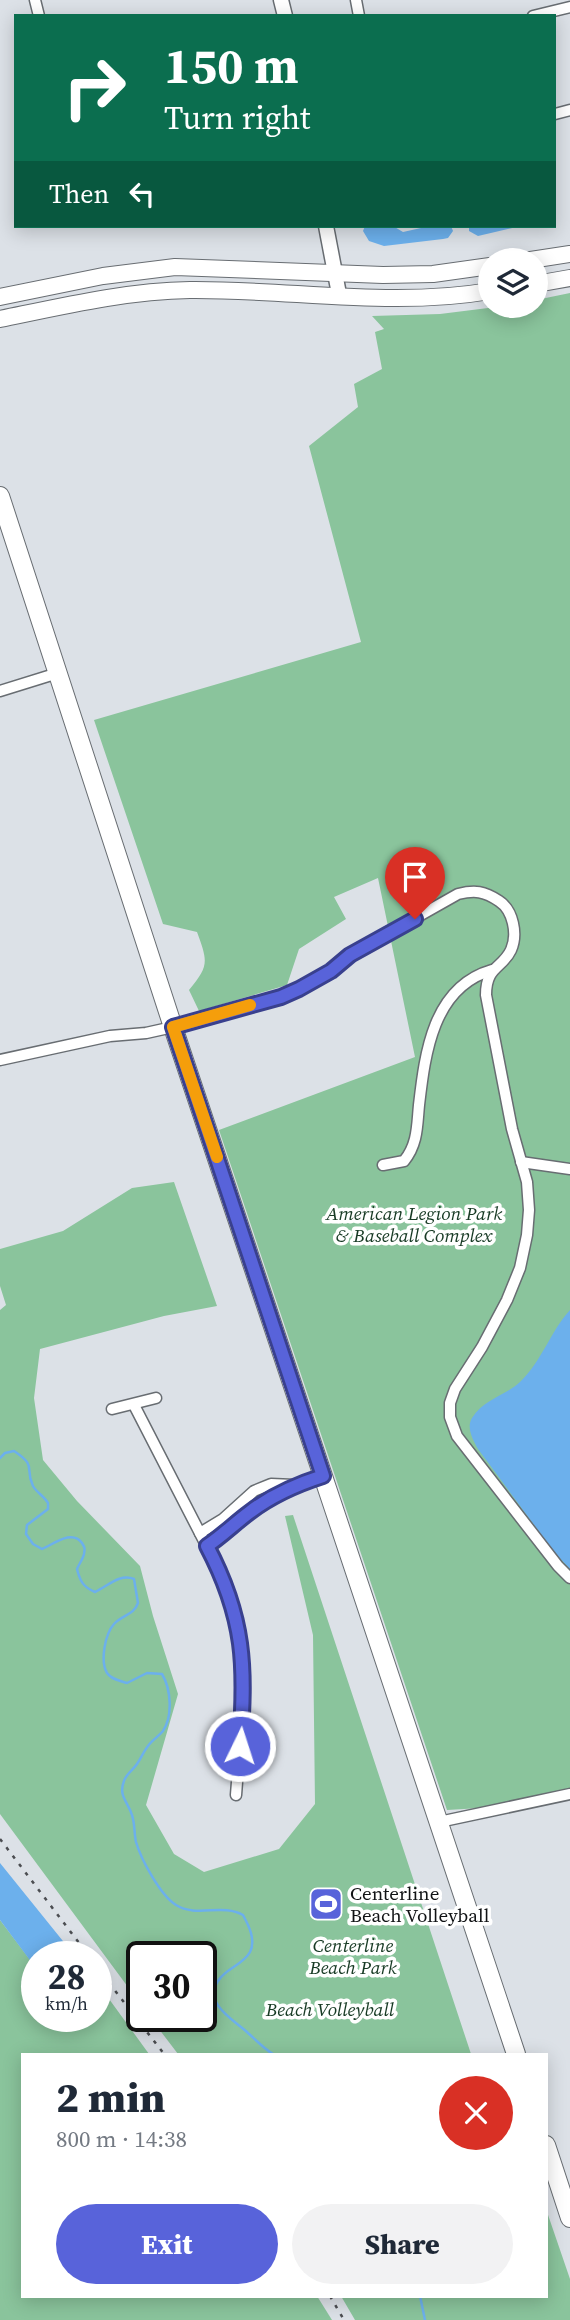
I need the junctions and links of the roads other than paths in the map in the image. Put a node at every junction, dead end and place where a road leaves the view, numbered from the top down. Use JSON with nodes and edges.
{"nodes":[{"id":1,"x":570,"y":7,"type":"edge"},
{"id":2,"x":541,"y":14,"type":"edge"},
{"id":3,"x":326,"y":228,"type":"edge"},
{"id":4,"x":570,"y":254,"type":"edge"},
{"id":5,"x":548,"y":257,"type":"edge"},
{"id":6,"x":478,"y":268,"type":"edge"},
{"id":7,"x":335,"y":272,"type":"junction"},
{"id":8,"x":570,"y":278,"type":"edge"},
{"id":9,"x":548,"y":282,"type":"edge"},
{"id":10,"x":478,"y":293,"type":"edge"},
{"id":11,"x":339,"y":295,"type":"junction"},
{"id":12,"x":0,"y":297,"type":"edge"},
{"id":13,"x":0,"y":318,"type":"edge"},
{"id":14,"x":0,"y":496,"type":"edge"},
{"id":15,"x":58,"y":673,"type":"junction"},
{"id":16,"x":0,"y":691,"type":"edge"},
{"id":17,"x":492,"y":971,"type":"junction"},
{"id":18,"x":173,"y":1027,"type":"junction"},
{"id":19,"x":0,"y":1060,"type":"edge"},
{"id":20,"x":521,"y":1162,"type":"junction"},
{"id":21,"x":383,"y":1165,"type":"dead end"},
{"id":22,"x":570,"y":1169,"type":"edge"},
{"id":23,"x":156,"y":1398,"type":"dead end"},
{"id":24,"x":134,"y":1405,"type":"junction"},
{"id":25,"x":112,"y":1409,"type":"dead end"},
{"id":26,"x":323,"y":1476,"type":"junction"},
{"id":27,"x":294,"y":1485,"type":"junction"},
{"id":28,"x":201,"y":1533,"type":"junction"},
{"id":29,"x":207,"y":1546,"type":"junction"},
{"id":30,"x":570,"y":1577,"type":"edge"},
{"id":31,"x":570,"y":1794,"type":"edge"},
{"id":32,"x":236,"y":1795,"type":"dead end"},
{"id":33,"x":439,"y":1822,"type":"junction"},
{"id":34,"x":516,"y":2053,"type":"edge"},
{"id":35,"x":548,"y":2151,"type":"edge"},
{"id":36,"x":570,"y":2218,"type":"edge"}],
"edges":[{"from":1,"to":2,"type":"street"},
{"from":3,"to":7,"type":"street"},
{"from":4,"to":5,"type":"main road"},
{"from":6,"to":7,"type":"main road"},
{"from":7,"to":11,"type":"street"},
{"from":7,"to":12,"type":"main road"},
{"from":8,"to":9,"type":"main road"},
{"from":10,"to":11,"type":"main road"},
{"from":11,"to":13,"type":"main road"},
{"from":14,"to":15,"type":"main road"},
{"from":15,"to":16,"type":"street"},
{"from":15,"to":18,"type":"main road"},
{"from":17,"to":18,"type":"street"},
{"from":17,"to":20,"type":"street"},
{"from":17,"to":21,"type":"street"},
{"from":18,"to":19,"type":"street"},
{"from":18,"to":26,"type":"main road"},
{"from":20,"to":22,"type":"street"},
{"from":20,"to":30,"type":"street"},
{"from":23,"to":24,"type":"street"},
{"from":24,"to":25,"type":"street"},
{"from":24,"to":28,"type":"street"},
{"from":26,"to":27,"type":"street"},
{"from":26,"to":33,"type":"main road"},
{"from":27,"to":28,"type":"street"},
{"from":27,"to":29,"type":"street"},
{"from":28,"to":29,"type":"street"},
{"from":29,"to":32,"type":"street"},
{"from":31,"to":33,"type":"street"},
{"from":33,"to":34,"type":"main road"},
{"from":35,"to":36,"type":"main road"}]}
